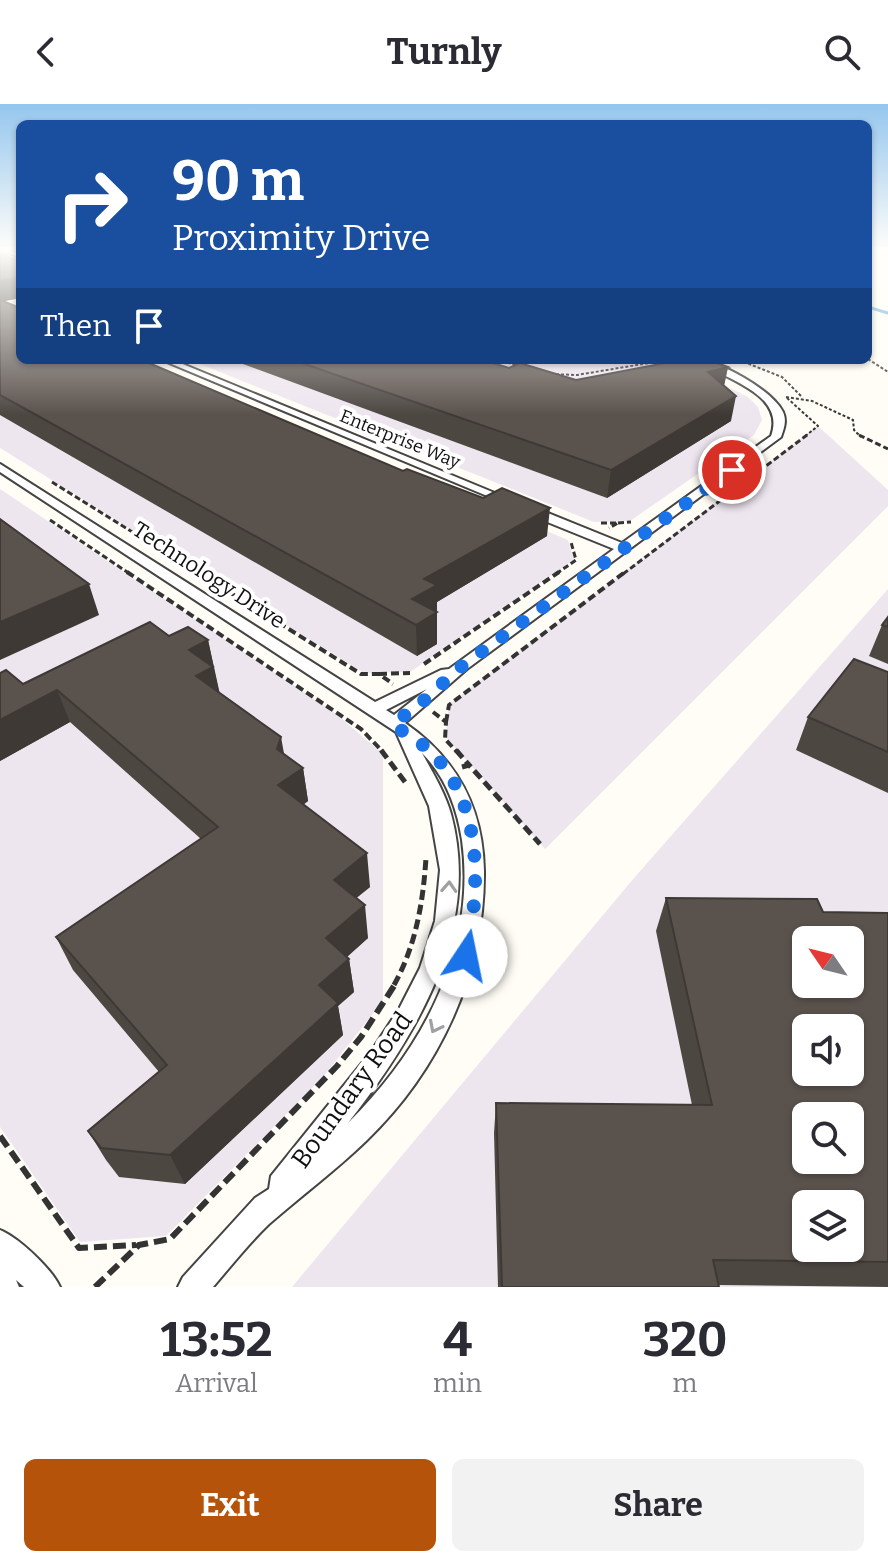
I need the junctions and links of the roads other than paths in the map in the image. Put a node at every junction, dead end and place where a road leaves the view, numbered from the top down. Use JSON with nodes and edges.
{"nodes":[{"id":1,"x":176,"y":364,"type":"edge"},
{"id":2,"x":700,"y":364,"type":"edge"},
{"id":3,"x":0,"y":467,"type":"edge"},
{"id":4,"x":622,"y":548,"type":"junction"},
{"id":5,"x":462,"y":666,"type":"junction"},
{"id":6,"x":374,"y":709,"type":"junction"},
{"id":7,"x":397,"y":727,"type":"junction"},
{"id":8,"x":422,"y":783,"type":"junction"},
{"id":9,"x":259,"y":1215,"type":"junction"},
{"id":10,"x":0,"y":1244,"type":"edge"},
{"id":11,"x":0,"y":1273,"type":"edge"},
{"id":12,"x":4,"y":1287,"type":"edge"},
{"id":13,"x":45,"y":1287,"type":"edge"},
{"id":14,"x":193,"y":1287,"type":"edge"}],
"edges":[{"from":1,"to":4,"type":"street","name":"Enterprise Way"},
{"from":2,"to":4,"type":"street"},
{"from":3,"to":6,"type":"street","name":"Technology Drive"},
{"from":4,"to":5,"type":"street"},
{"from":5,"to":6,"type":"street"},
{"from":5,"to":7,"type":"street"},
{"from":6,"to":7,"type":"street","name":"Technology Drive"},
{"from":7,"to":8,"type":"street","name":"Boundary Road"},
{"from":9,"to":8,"type":"street","name":"Boundary Road","one_way":true},
{"from":8,"to":9,"type":"street","name":"Boundary Road","one_way":true},
{"from":9,"to":14,"type":"street","name":"Boundary Road"},
{"from":10,"to":13,"type":"street"},
{"from":11,"to":12,"type":"street"}]}
